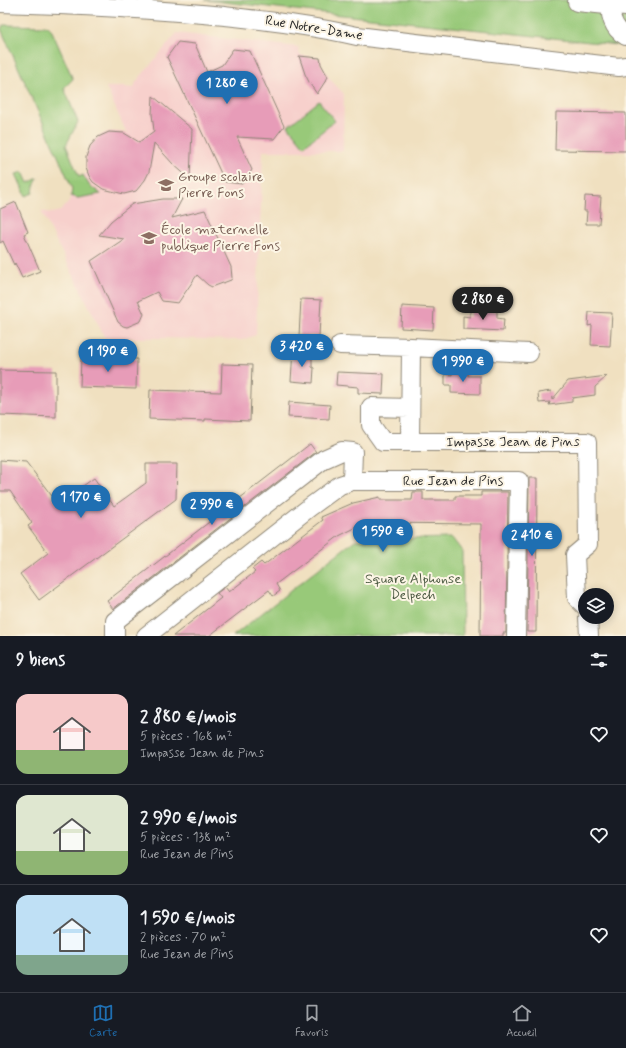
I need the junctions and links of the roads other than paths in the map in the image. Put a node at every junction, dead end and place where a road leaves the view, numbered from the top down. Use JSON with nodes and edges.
{"nodes":[{"id":1,"x":577,"y":2,"type":"dead end"},
{"id":2,"x":0,"y":3,"type":"edge"},
{"id":3,"x":616,"y":4,"type":"edge"},
{"id":4,"x":626,"y":36,"type":"edge"},
{"id":5,"x":626,"y":66,"type":"edge"},
{"id":6,"x":340,"y":344,"type":"dead end"},
{"id":7,"x":411,"y":347,"type":"junction"},
{"id":8,"x":530,"y":353,"type":"dead end"},
{"id":9,"x":410,"y":408,"type":"junction"},
{"id":10,"x":378,"y":435,"type":"junction"},
{"id":11,"x":410,"y":442,"type":"junction"},
{"id":12,"x":353,"y":452,"type":"junction"},
{"id":13,"x":352,"y":481,"type":"junction"},
{"id":14,"x":578,"y":599,"type":"edge"},
{"id":15,"x":588,"y":624,"type":"edge"},
{"id":16,"x":115,"y":636,"type":"edge"},
{"id":17,"x":146,"y":636,"type":"edge"},
{"id":18,"x":516,"y":636,"type":"edge"},
{"id":19,"x":589,"y":636,"type":"edge"}],
"edges":[{"from":1,"to":3,"type":"street"},
{"from":2,"to":5,"type":"street","name":"Rue Notre-Dame"},
{"from":3,"to":4,"type":"street"},
{"from":6,"to":7,"type":"street"},
{"from":7,"to":8,"type":"street"},
{"from":7,"to":9,"type":"street"},
{"from":9,"to":10,"type":"street"},
{"from":9,"to":11,"type":"street"},
{"from":10,"to":11,"type":"street","name":"Impasse Jean de Pins"},
{"from":10,"to":12,"type":"street"},
{"from":11,"to":14,"type":"street","name":"Impasse Jean de Pins"},
{"from":12,"to":13,"type":"street"},
{"from":12,"to":16,"type":"street"},
{"from":13,"to":17,"type":"street","name":"Rue Jean de Pins"},
{"from":13,"to":18,"type":"street","name":"Rue Jean de Pins"},
{"from":15,"to":19,"type":"street"}]}
